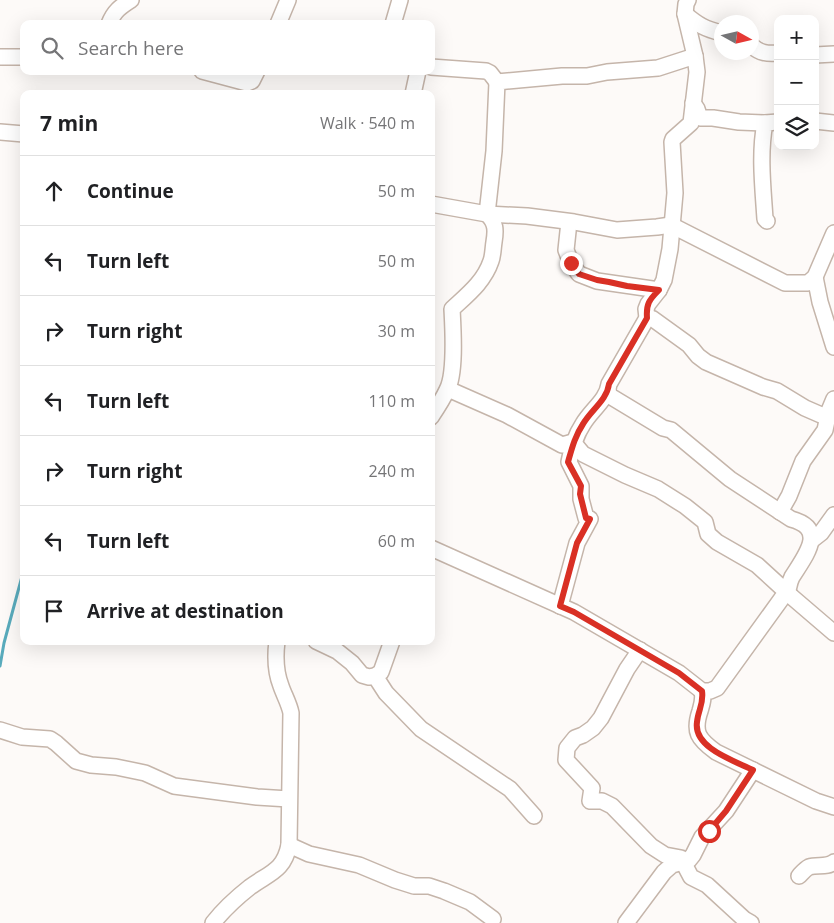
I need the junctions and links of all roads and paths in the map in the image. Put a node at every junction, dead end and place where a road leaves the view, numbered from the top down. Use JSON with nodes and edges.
{"nodes":[{"id":1,"x":131,"y":0,"type":"edge"},
{"id":2,"x":288,"y":0,"type":"edge"},
{"id":3,"x":400,"y":0,"type":"edge"},
{"id":4,"x":686,"y":7,"type":"edge"},
{"id":5,"x":111,"y":20,"type":"edge"},
{"id":6,"x":280,"y":20,"type":"edge"},
{"id":7,"x":394,"y":20,"type":"edge"},
{"id":8,"x":714,"y":31,"type":"edge"},
{"id":9,"x":759,"y":52,"type":"edge"},
{"id":10,"x":774,"y":54,"type":"edge"},
{"id":11,"x":834,"y":54,"type":"edge"},
{"id":12,"x":819,"y":55,"type":"edge"},
{"id":13,"x":696,"y":56,"type":"junction"},
{"id":14,"x":0,"y":57,"type":"edge"},
{"id":15,"x":20,"y":57,"type":"edge"},
{"id":16,"x":435,"y":67,"type":"edge"},
{"id":17,"x":217,"y":75,"type":"edge"},
{"id":18,"x":255,"y":75,"type":"edge"},
{"id":19,"x":417,"y":75,"type":"edge"},
{"id":20,"x":497,"y":82,"type":"junction"},
{"id":21,"x":414,"y":90,"type":"edge"},
{"id":22,"x":693,"y":103,"type":"junction"},
{"id":23,"x":819,"y":121,"type":"edge"},
{"id":24,"x":771,"y":123,"type":"edge"},
{"id":25,"x":834,"y":123,"type":"edge"},
{"id":26,"x":0,"y":132,"type":"edge"},
{"id":27,"x":20,"y":134,"type":"edge"},
{"id":28,"x":435,"y":205,"type":"edge"},
{"id":29,"x":487,"y":214,"type":"junction"},
{"id":30,"x":767,"y":221,"type":"dead end"},
{"id":31,"x":568,"y":222,"type":"junction"},
{"id":32,"x":671,"y":225,"type":"junction"},
{"id":33,"x":834,"y":234,"type":"edge"},
{"id":34,"x":815,"y":277,"type":"junction"},
{"id":35,"x":659,"y":290,"type":"junction"},
{"id":36,"x":647,"y":318,"type":"junction"},
{"id":37,"x":834,"y":347,"type":"edge"},
{"id":38,"x":448,"y":389,"type":"junction"},
{"id":39,"x":608,"y":391,"type":"junction"},
{"id":40,"x":834,"y":399,"type":"edge"},
{"id":41,"x":435,"y":410,"type":"edge"},
{"id":42,"x":828,"y":418,"type":"junction"},
{"id":43,"x":574,"y":442,"type":"junction"},
{"id":44,"x":780,"y":512,"type":"junction"},
{"id":45,"x":834,"y":515,"type":"edge"},
{"id":46,"x":822,"y":536,"type":"edge"},
{"id":47,"x":435,"y":550,"type":"edge"},
{"id":48,"x":788,"y":593,"type":"junction"},
{"id":49,"x":560,"y":606,"type":"junction"},
{"id":50,"x":834,"y":633,"type":"edge"},
{"id":51,"x":277,"y":645,"type":"edge"},
{"id":52,"x":324,"y":645,"type":"edge"},
{"id":53,"x":391,"y":645,"type":"edge"},
{"id":54,"x":640,"y":650,"type":"junction"},
{"id":55,"x":374,"y":676,"type":"junction"},
{"id":56,"x":702,"y":691,"type":"junction"},
{"id":57,"x":0,"y":730,"type":"edge"},
{"id":58,"x":753,"y":770,"type":"junction"},
{"id":59,"x":289,"y":799,"type":"junction"},
{"id":60,"x":834,"y":807,"type":"edge"},
{"id":61,"x":534,"y":816,"type":"dead end"},
{"id":62,"x":290,"y":845,"type":"junction"},
{"id":63,"x":684,"y":862,"type":"junction"},
{"id":64,"x":834,"y":862,"type":"edge"},
{"id":65,"x":799,"y":876,"type":"dead end"},
{"id":66,"x":493,"y":919,"type":"dead end"},
{"id":67,"x":213,"y":923,"type":"edge"},
{"id":68,"x":626,"y":923,"type":"edge"},
{"id":69,"x":751,"y":923,"type":"edge"}],
"edges":[{"from":1,"to":5,"type":"street"},
{"from":2,"to":6,"type":"street"},
{"from":3,"to":7,"type":"street"},
{"from":4,"to":8,"type":"street"},
{"from":4,"to":13,"type":"street"},
{"from":9,"to":10,"type":"street"},
{"from":11,"to":12,"type":"street"},
{"from":13,"to":20,"type":"street"},
{"from":13,"to":22,"type":"street"},
{"from":14,"to":15,"type":"street"},
{"from":16,"to":20,"type":"street"},
{"from":17,"to":18,"type":"street"},
{"from":19,"to":21,"type":"street"},
{"from":20,"to":29,"type":"street"},
{"from":22,"to":24,"type":"street"},
{"from":22,"to":32,"type":"street"},
{"from":23,"to":25,"type":"street"},
{"from":24,"to":30,"type":"street"},
{"from":26,"to":27,"type":"street"},
{"from":28,"to":29,"type":"street"},
{"from":29,"to":31,"type":"street"},
{"from":29,"to":38,"type":"street"},
{"from":31,"to":32,"type":"street"},
{"from":31,"to":35,"type":"street"},
{"from":32,"to":34,"type":"street"},
{"from":32,"to":35,"type":"street"},
{"from":33,"to":34,"type":"street"},
{"from":34,"to":37,"type":"street"},
{"from":35,"to":36,"type":"street"},
{"from":36,"to":39,"type":"street"},
{"from":36,"to":42,"type":"street"},
{"from":38,"to":41,"type":"street"},
{"from":38,"to":43,"type":"street"},
{"from":39,"to":43,"type":"street"},
{"from":39,"to":44,"type":"street"},
{"from":40,"to":42,"type":"street"},
{"from":42,"to":44,"type":"street"},
{"from":43,"to":48,"type":"street"},
{"from":43,"to":49,"type":"street"},
{"from":44,"to":46,"type":"street"},
{"from":45,"to":46,"type":"street"},
{"from":46,"to":48,"type":"street"},
{"from":47,"to":49,"type":"street"},
{"from":48,"to":50,"type":"street"},
{"from":48,"to":56,"type":"street"},
{"from":49,"to":54,"type":"street"},
{"from":51,"to":59,"type":"street"},
{"from":52,"to":55,"type":"street"},
{"from":53,"to":55,"type":"street"},
{"from":54,"to":56,"type":"street"},
{"from":54,"to":63,"type":"street"},
{"from":55,"to":61,"type":"street"},
{"from":56,"to":58,"type":"street"},
{"from":57,"to":59,"type":"street"},
{"from":58,"to":60,"type":"street"},
{"from":58,"to":63,"type":"street"},
{"from":59,"to":62,"type":"street"},
{"from":62,"to":66,"type":"street"},
{"from":62,"to":67,"type":"street"},
{"from":63,"to":68,"type":"street"},
{"from":63,"to":69,"type":"street"},
{"from":64,"to":65,"type":"street"}]}
